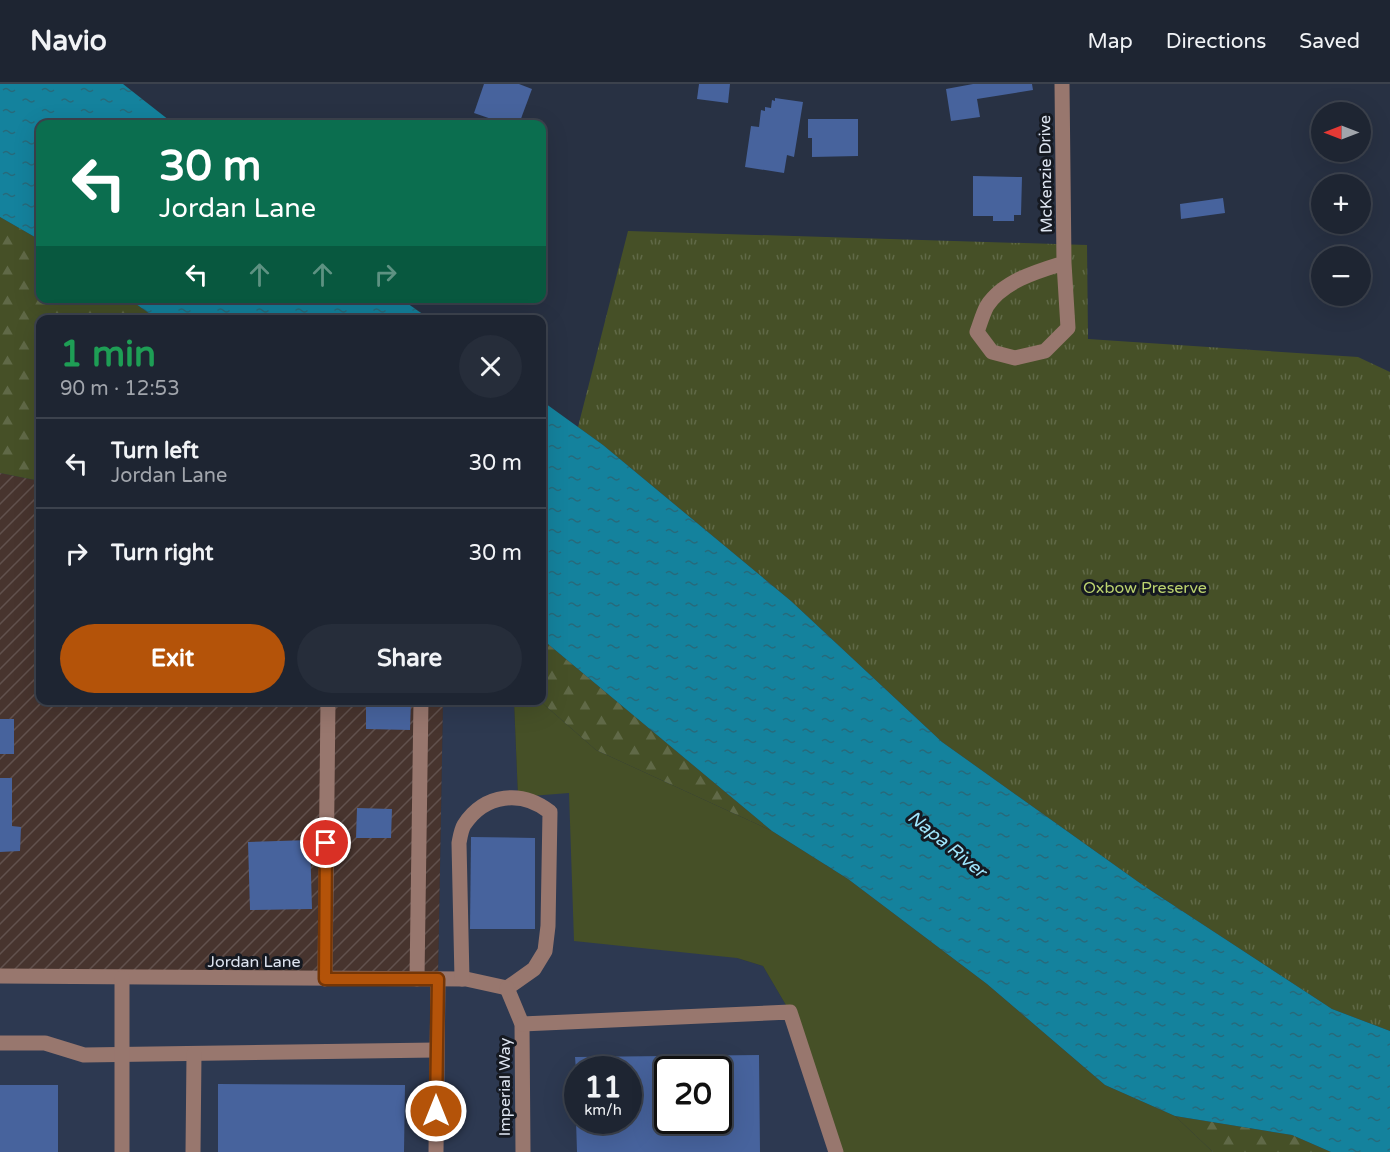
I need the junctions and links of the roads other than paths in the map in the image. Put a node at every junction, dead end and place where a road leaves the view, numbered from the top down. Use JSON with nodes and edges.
{"nodes":[{"id":1,"x":1062,"y":84,"type":"edge"},
{"id":2,"x":1064,"y":263,"type":"junction"},
{"id":3,"x":328,"y":705,"type":"edge"},
{"id":4,"x":421,"y":705,"type":"edge"},
{"id":5,"x":0,"y":976,"type":"edge"},
{"id":6,"x":123,"y":978,"type":"junction"},
{"id":7,"x":325,"y":979,"type":"junction"},
{"id":8,"x":417,"y":979,"type":"junction"},
{"id":9,"x":438,"y":979,"type":"junction"},
{"id":10,"x":462,"y":979,"type":"junction"},
{"id":11,"x":507,"y":988,"type":"junction"},
{"id":12,"x":522,"y":1024,"type":"junction"},
{"id":13,"x":0,"y":1043,"type":"edge"},
{"id":14,"x":436,"y":1050,"type":"junction"},
{"id":15,"x":194,"y":1054,"type":"junction"},
{"id":16,"x":122,"y":1055,"type":"junction"},
{"id":17,"x":122,"y":1152,"type":"edge"},
{"id":18,"x":193,"y":1152,"type":"edge"},
{"id":19,"x":436,"y":1152,"type":"edge"},
{"id":20,"x":522,"y":1152,"type":"edge"},
{"id":21,"x":836,"y":1152,"type":"edge"}],
"edges":[{"from":1,"to":2,"type":"street","name":"McKenzie Drive"},
{"from":2,"to":2,"type":"street","name":"McKenzie Drive"},
{"from":3,"to":7,"type":"street"},
{"from":4,"to":8,"type":"street"},
{"from":5,"to":6,"type":"street","name":"Jordan Lane"},
{"from":6,"to":7,"type":"street","name":"Jordan Lane"},
{"from":6,"to":16,"type":"street"},
{"from":7,"to":8,"type":"street","name":"Jordan Lane"},
{"from":8,"to":9,"type":"street","name":"Jordan Lane"},
{"from":9,"to":10,"type":"street","name":"Jordan Lane"},
{"from":9,"to":14,"type":"street"},
{"from":10,"to":11,"type":"street","name":"Jordan Lane"},
{"from":10,"to":11,"type":"street"},
{"from":11,"to":12,"type":"street","name":"Imperial Way"},
{"from":12,"to":20,"type":"street","name":"Imperial Way"},
{"from":12,"to":21,"type":"street"},
{"from":13,"to":16,"type":"street"},
{"from":14,"to":15,"type":"street"},
{"from":14,"to":19,"type":"street"},
{"from":15,"to":16,"type":"street"},
{"from":15,"to":18,"type":"street"},
{"from":16,"to":17,"type":"street"}]}
